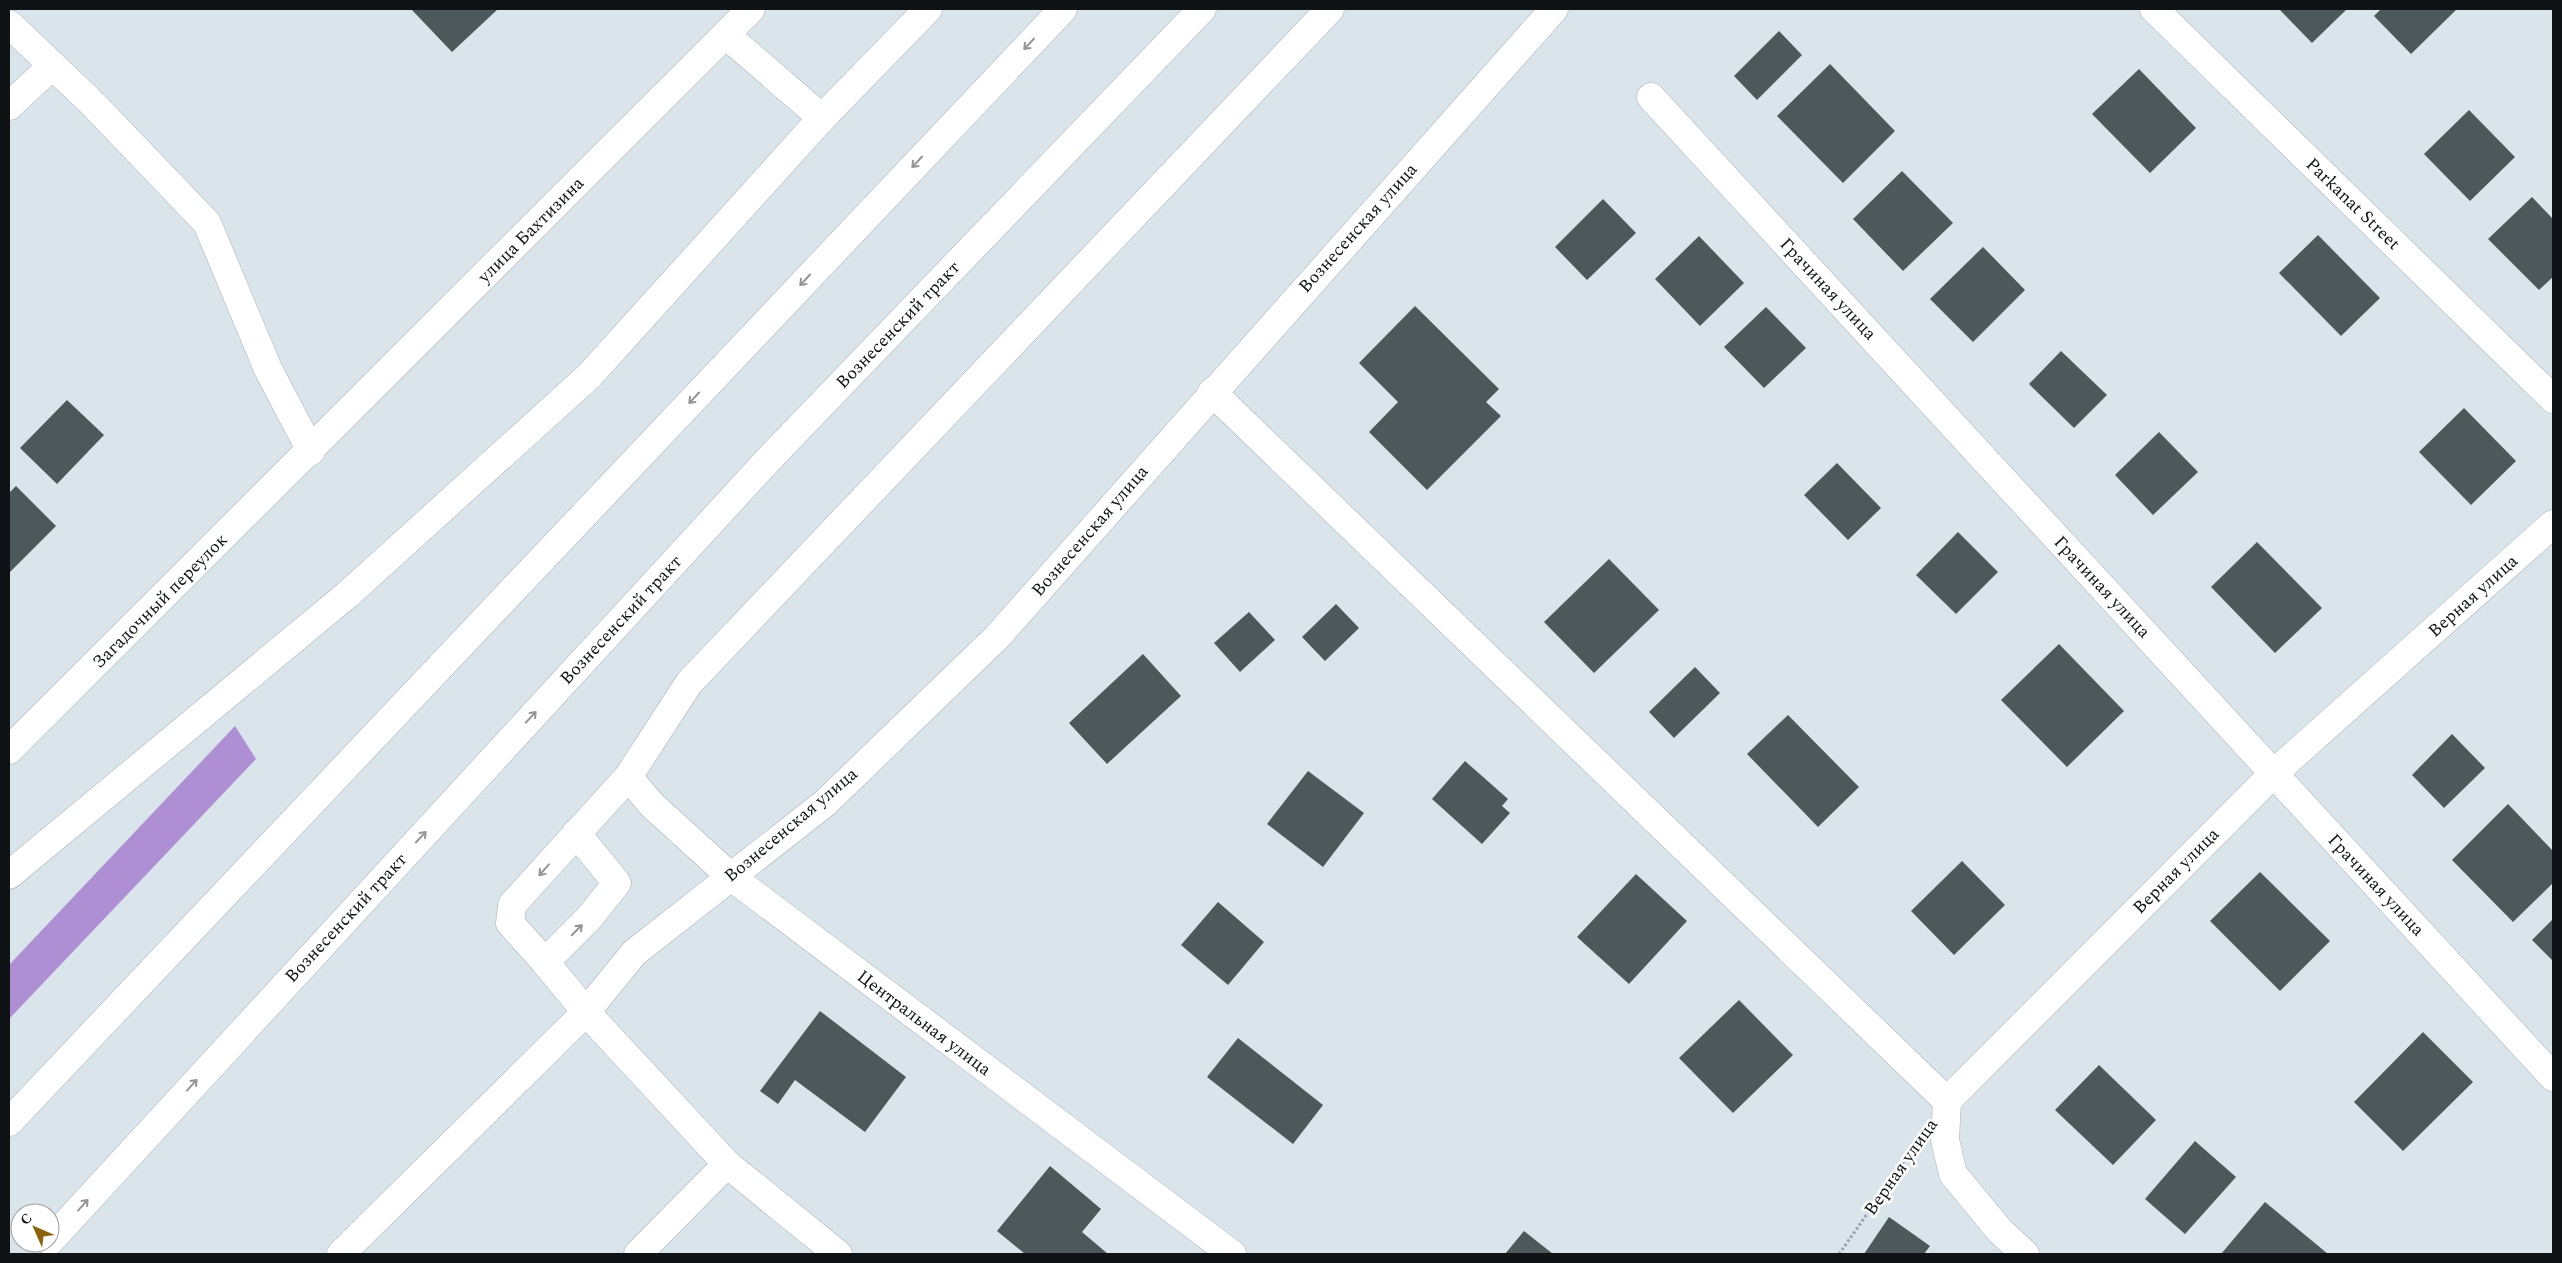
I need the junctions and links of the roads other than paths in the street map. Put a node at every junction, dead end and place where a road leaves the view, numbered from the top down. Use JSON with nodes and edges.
{"nodes":[{"id":1,"x":751,"y":9,"type":"edge"},
{"id":2,"x":928,"y":9,"type":"edge"},
{"id":3,"x":1063,"y":9,"type":"edge"},
{"id":4,"x":1202,"y":9,"type":"edge"},
{"id":5,"x":1330,"y":9,"type":"edge"},
{"id":6,"x":1554,"y":9,"type":"edge"},
{"id":7,"x":2154,"y":9,"type":"edge"},
{"id":8,"x":9,"y":24,"type":"edge"},
{"id":9,"x":726,"y":35,"type":"junction"},
{"id":10,"x":52,"y":66,"type":"junction"},
{"id":11,"x":1651,"y":97,"type":"dead end"},
{"id":12,"x":9,"y":106,"type":"edge"},
{"id":13,"x":822,"y":118,"type":"junction"},
{"id":14,"x":1212,"y":392,"type":"junction"},
{"id":15,"x":2553,"y":399,"type":"edge"},
{"id":16,"x":310,"y":451,"type":"junction"},
{"id":17,"x":2553,"y":524,"type":"edge"},
{"id":18,"x":9,"y":750,"type":"edge"},
{"id":19,"x":2273,"y":774,"type":"junction"},
{"id":20,"x":628,"y":777,"type":"junction"},
{"id":21,"x":576,"y":833,"type":"junction"},
{"id":22,"x":9,"y":875,"type":"edge"},
{"id":23,"x":730,"y":876,"type":"junction"},
{"id":24,"x":545,"y":962,"type":"junction"},
{"id":25,"x":586,"y":1012,"type":"junction"},
{"id":26,"x":2553,"y":1076,"type":"edge"},
{"id":27,"x":1947,"y":1101,"type":"junction"},
{"id":28,"x":9,"y":1122,"type":"edge"},
{"id":29,"x":727,"y":1164,"type":"junction"},
{"id":30,"x":60,"y":1230,"type":"edge"},
{"id":31,"x":341,"y":1254,"type":"edge"},
{"id":32,"x":638,"y":1254,"type":"edge"},
{"id":33,"x":838,"y":1254,"type":"edge"},
{"id":34,"x":1232,"y":1254,"type":"edge"},
{"id":35,"x":2025,"y":1254,"type":"edge"}],
"edges":[{"from":1,"to":9,"type":"street","name":"улица Бахтизина"},
{"from":2,"to":13,"type":"street"},
{"from":3,"to":28,"type":"street","one_way":true},
{"from":30,"to":4,"type":"street","name":"Вознесенский тракт","one_way":true},
{"from":5,"to":20,"type":"street"},
{"from":6,"to":14,"type":"street","name":"Вознесенская улица"},
{"from":7,"to":15,"type":"street","name":"Parkanat Street"},
{"from":8,"to":10,"type":"street"},
{"from":9,"to":13,"type":"street"},
{"from":9,"to":16,"type":"street","name":"улица Бахтизина"},
{"from":10,"to":12,"type":"street"},
{"from":10,"to":16,"type":"street"},
{"from":11,"to":19,"type":"street","name":"Грачиная улица"},
{"from":13,"to":22,"type":"street"},
{"from":14,"to":23,"type":"street","name":"Вознесенская улица"},
{"from":14,"to":27,"type":"street"},
{"from":16,"to":18,"type":"street","name":"Загадочный переулок"},
{"from":17,"to":19,"type":"street","name":"Верная улица"},
{"from":19,"to":26,"type":"street","name":"Грачиная улица"},
{"from":19,"to":27,"type":"street","name":"Верная улица"},
{"from":20,"to":21,"type":"street"},
{"from":20,"to":23,"type":"street","name":"Центральная улица"},
{"from":21,"to":24,"type":"street","one_way":true},
{"from":24,"to":21,"type":"street","one_way":true},
{"from":23,"to":25,"type":"street","name":"Вознесенская улица"},
{"from":23,"to":34,"type":"street","name":"Центральная улица"},
{"from":24,"to":25,"type":"street"},
{"from":25,"to":29,"type":"street"},
{"from":25,"to":31,"type":"street","name":"Вознесенская улица"},
{"from":27,"to":35,"type":"street"},
{"from":29,"to":32,"type":"street"},
{"from":29,"to":33,"type":"street"}]}
